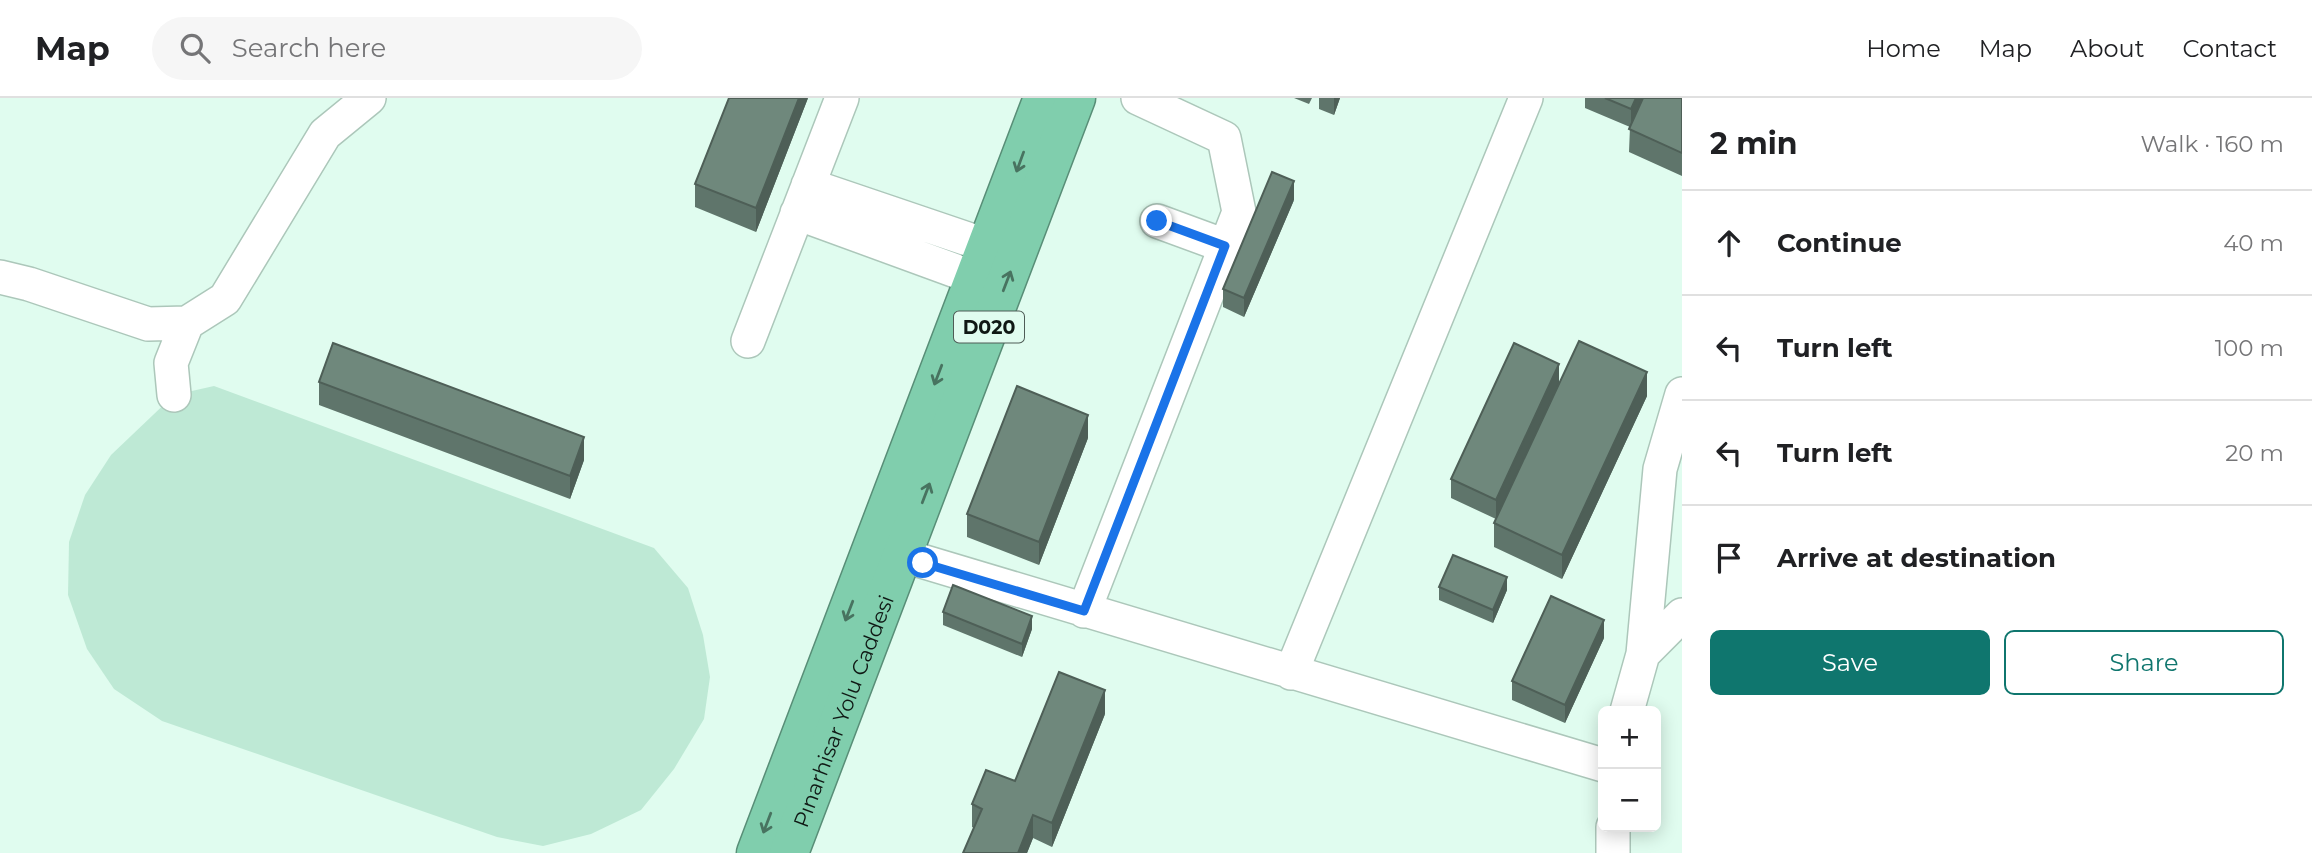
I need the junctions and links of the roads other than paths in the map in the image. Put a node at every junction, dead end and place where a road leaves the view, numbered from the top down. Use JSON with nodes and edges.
{"nodes":[{"id":1,"x":369,"y":98,"type":"edge"},
{"id":2,"x":842,"y":98,"type":"edge"},
{"id":3,"x":1043,"y":98,"type":"edge"},
{"id":4,"x":1076,"y":98,"type":"edge"},
{"id":5,"x":1138,"y":98,"type":"edge"},
{"id":6,"x":1526,"y":98,"type":"edge"},
{"id":7,"x":803,"y":199,"type":"junction"},
{"id":8,"x":1157,"y":221,"type":"dead end"},
{"id":9,"x":1225,"y":246,"type":"junction"},
{"id":10,"x":982,"y":262,"type":"junction"},
{"id":11,"x":0,"y":277,"type":"edge"},
{"id":12,"x":187,"y":323,"type":"junction"},
{"id":13,"x":748,"y":341,"type":"dead end"},
{"id":14,"x":1682,"y":394,"type":"edge"},
{"id":15,"x":174,"y":395,"type":"dead end"},
{"id":16,"x":887,"y":552,"type":"junction"},
{"id":17,"x":1084,"y":611,"type":"junction"},
{"id":18,"x":1682,"y":615,"type":"edge"},
{"id":19,"x":1643,"y":654,"type":"junction"},
{"id":20,"x":1292,"y":673,"type":"junction"},
{"id":21,"x":1628,"y":706,"type":"edge"},
{"id":22,"x":1598,"y":764,"type":"edge"},
{"id":23,"x":1613,"y":832,"type":"edge"},
{"id":24,"x":756,"y":853,"type":"edge"},
{"id":25,"x":789,"y":853,"type":"edge"},
{"id":26,"x":1614,"y":853,"type":"edge"}],
"edges":[{"from":1,"to":12,"type":"lane"},
{"from":2,"to":7,"type":"lane"},
{"from":3,"to":10,"type":"highway","name":"Pınarhisar Yolu Caddesi","number":"D020","one_way":true},
{"from":16,"to":4,"type":"highway","name":"Pınarhisar Yolu Caddesi","number":"D020","one_way":true},
{"from":5,"to":9,"type":"lane"},
{"from":6,"to":20,"type":"lane"},
{"from":7,"to":10,"type":"lane"},
{"from":7,"to":13,"type":"lane"},
{"from":8,"to":9,"type":"lane"},
{"from":9,"to":17,"type":"lane"},
{"from":10,"to":16,"type":"highway","name":"Pınarhisar Yolu Caddesi","number":"D020","one_way":true},
{"from":11,"to":12,"type":"lane"},
{"from":12,"to":15,"type":"lane"},
{"from":14,"to":19,"type":"lane"},
{"from":16,"to":17,"type":"lane"},
{"from":16,"to":24,"type":"highway","name":"Pınarhisar Yolu Caddesi","number":"D020","one_way":true},
{"from":16,"to":25,"type":"highway","name":"Pınarhisar Yolu Caddesi","number":"D020"},
{"from":17,"to":20,"type":"lane"},
{"from":18,"to":19,"type":"lane"},
{"from":19,"to":21,"type":"lane"},
{"from":20,"to":22,"type":"lane"},
{"from":23,"to":26,"type":"lane"}]}
